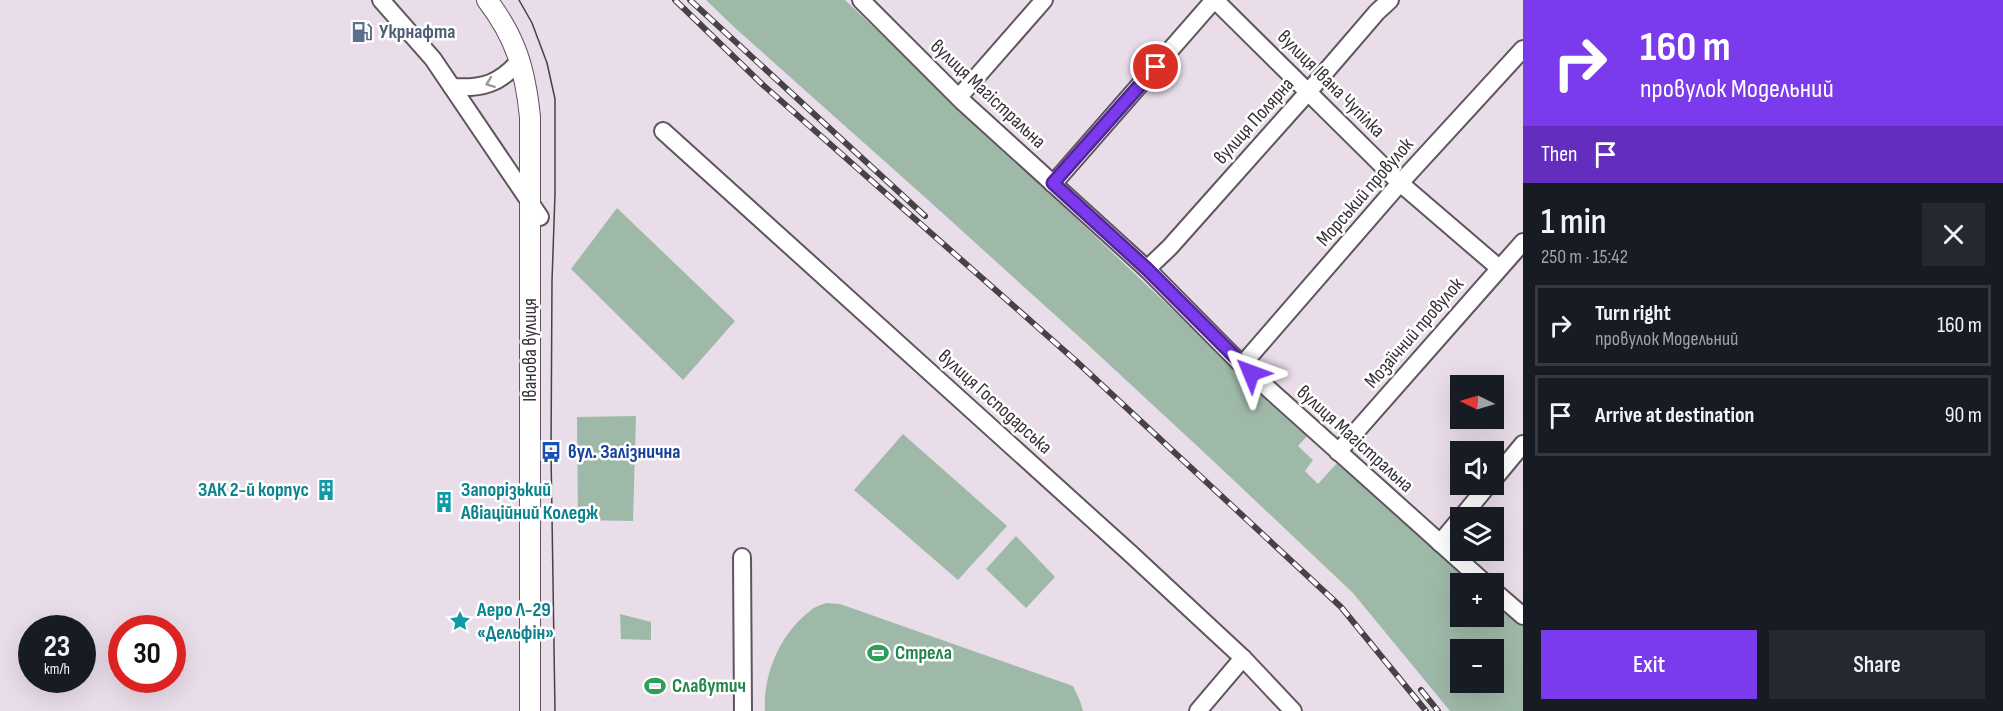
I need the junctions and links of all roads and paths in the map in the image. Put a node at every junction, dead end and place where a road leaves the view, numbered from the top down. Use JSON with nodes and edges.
{"nodes":[{"id":1,"x":381,"y":0,"type":"edge"},
{"id":2,"x":487,"y":0,"type":"edge"},
{"id":3,"x":502,"y":0,"type":"edge"},
{"id":4,"x":861,"y":0,"type":"edge"},
{"id":5,"x":1044,"y":0,"type":"edge"},
{"id":6,"x":1214,"y":0,"type":"edge"},
{"id":7,"x":1390,"y":0,"type":"edge"},
{"id":8,"x":1523,"y":49,"type":"edge"},
{"id":9,"x":520,"y":60,"type":"junction"},
{"id":10,"x":452,"y":87,"type":"junction"},
{"id":11,"x":1309,"y":91,"type":"junction"},
{"id":12,"x":958,"y":97,"type":"junction"},
{"id":13,"x":663,"y":131,"type":"dead end"},
{"id":14,"x":1053,"y":183,"type":"junction"},
{"id":15,"x":1400,"y":183,"type":"junction"},
{"id":16,"x":535,"y":209,"type":"junction"},
{"id":17,"x":1523,"y":242,"type":"edge"},
{"id":18,"x":1499,"y":268,"type":"junction"},
{"id":19,"x":1147,"y":269,"type":"junction"},
{"id":20,"x":1242,"y":365,"type":"junction"},
{"id":21,"x":1523,"y":444,"type":"edge"},
{"id":22,"x":1338,"y":452,"type":"junction"},
{"id":23,"x":1504,"y":466,"type":"edge"},
{"id":24,"x":1480,"y":495,"type":"edge"},
{"id":25,"x":1470,"y":507,"type":"edge"},
{"id":26,"x":1450,"y":531,"type":"edge"},
{"id":27,"x":1440,"y":543,"type":"junction"},
{"id":28,"x":742,"y":557,"type":"dead end"},
{"id":29,"x":1474,"y":573,"type":"edge"},
{"id":30,"x":1504,"y":600,"type":"edge"},
{"id":31,"x":1523,"y":616,"type":"edge"},
{"id":32,"x":1243,"y":658,"type":"junction"},
{"id":33,"x":530,"y":711,"type":"edge"},
{"id":34,"x":540,"y":711,"type":"edge"},
{"id":35,"x":743,"y":711,"type":"edge"},
{"id":36,"x":1197,"y":711,"type":"edge"},
{"id":37,"x":1293,"y":711,"type":"edge"}],
"edges":[{"from":1,"to":10,"type":"street"},
{"from":2,"to":9,"type":"main road","name":"Іванова вулиця"},
{"from":3,"to":16,"type":"main road","name":"Іванова вулиця"},
{"from":4,"to":12,"type":"street","name":"вулиця Магістральна"},
{"from":5,"to":12,"type":"street"},
{"from":6,"to":11,"type":"street","name":"вулиця Івана Чупілка"},
{"from":6,"to":14,"type":"street"},
{"from":7,"to":11,"type":"street","name":"вулиця Полярна"},
{"from":8,"to":15,"type":"street","name":"Морський провулок"},
{"from":9,"to":10,"type":"street","one_way":true},
{"from":9,"to":16,"type":"main road","name":"Іванова вулиця"},
{"from":10,"to":16,"type":"street"},
{"from":11,"to":15,"type":"street","name":"вулиця Івана Чупілка"},
{"from":11,"to":19,"type":"street","name":"вулиця Полярна"},
{"from":12,"to":14,"type":"street","name":"вулиця Магістральна"},
{"from":13,"to":32,"type":"street","name":"вулиця Господарська"},
{"from":14,"to":19,"type":"street","name":"вулиця Магістральна"},
{"from":15,"to":18,"type":"street","name":"вулиця Івана Чупілка"},
{"from":15,"to":20,"type":"street","name":"Морський провулок"},
{"from":16,"to":33,"type":"main road","name":"Іванова вулиця"},
{"from":16,"to":34,"type":"main road","name":"Іванова вулиця"},
{"from":17,"to":18,"type":"street","name":"Мозаїчний провулок"},
{"from":18,"to":22,"type":"street","name":"Мозаїчний провулок"},
{"from":19,"to":20,"type":"street","name":"вулиця Магістральна"},
{"from":20,"to":22,"type":"street","name":"вулиця Магістральна"},
{"from":21,"to":23,"type":"street"},
{"from":22,"to":27,"type":"street","name":"вулиця Магістральна"},
{"from":24,"to":25,"type":"street"},
{"from":26,"to":27,"type":"street"},
{"from":27,"to":29,"type":"street","name":"вулиця Магістральна"},
{"from":28,"to":35,"type":"street"},
{"from":30,"to":31,"type":"street"},
{"from":32,"to":36,"type":"street"},
{"from":32,"to":37,"type":"street","name":"вулиця Господарська"}]}
